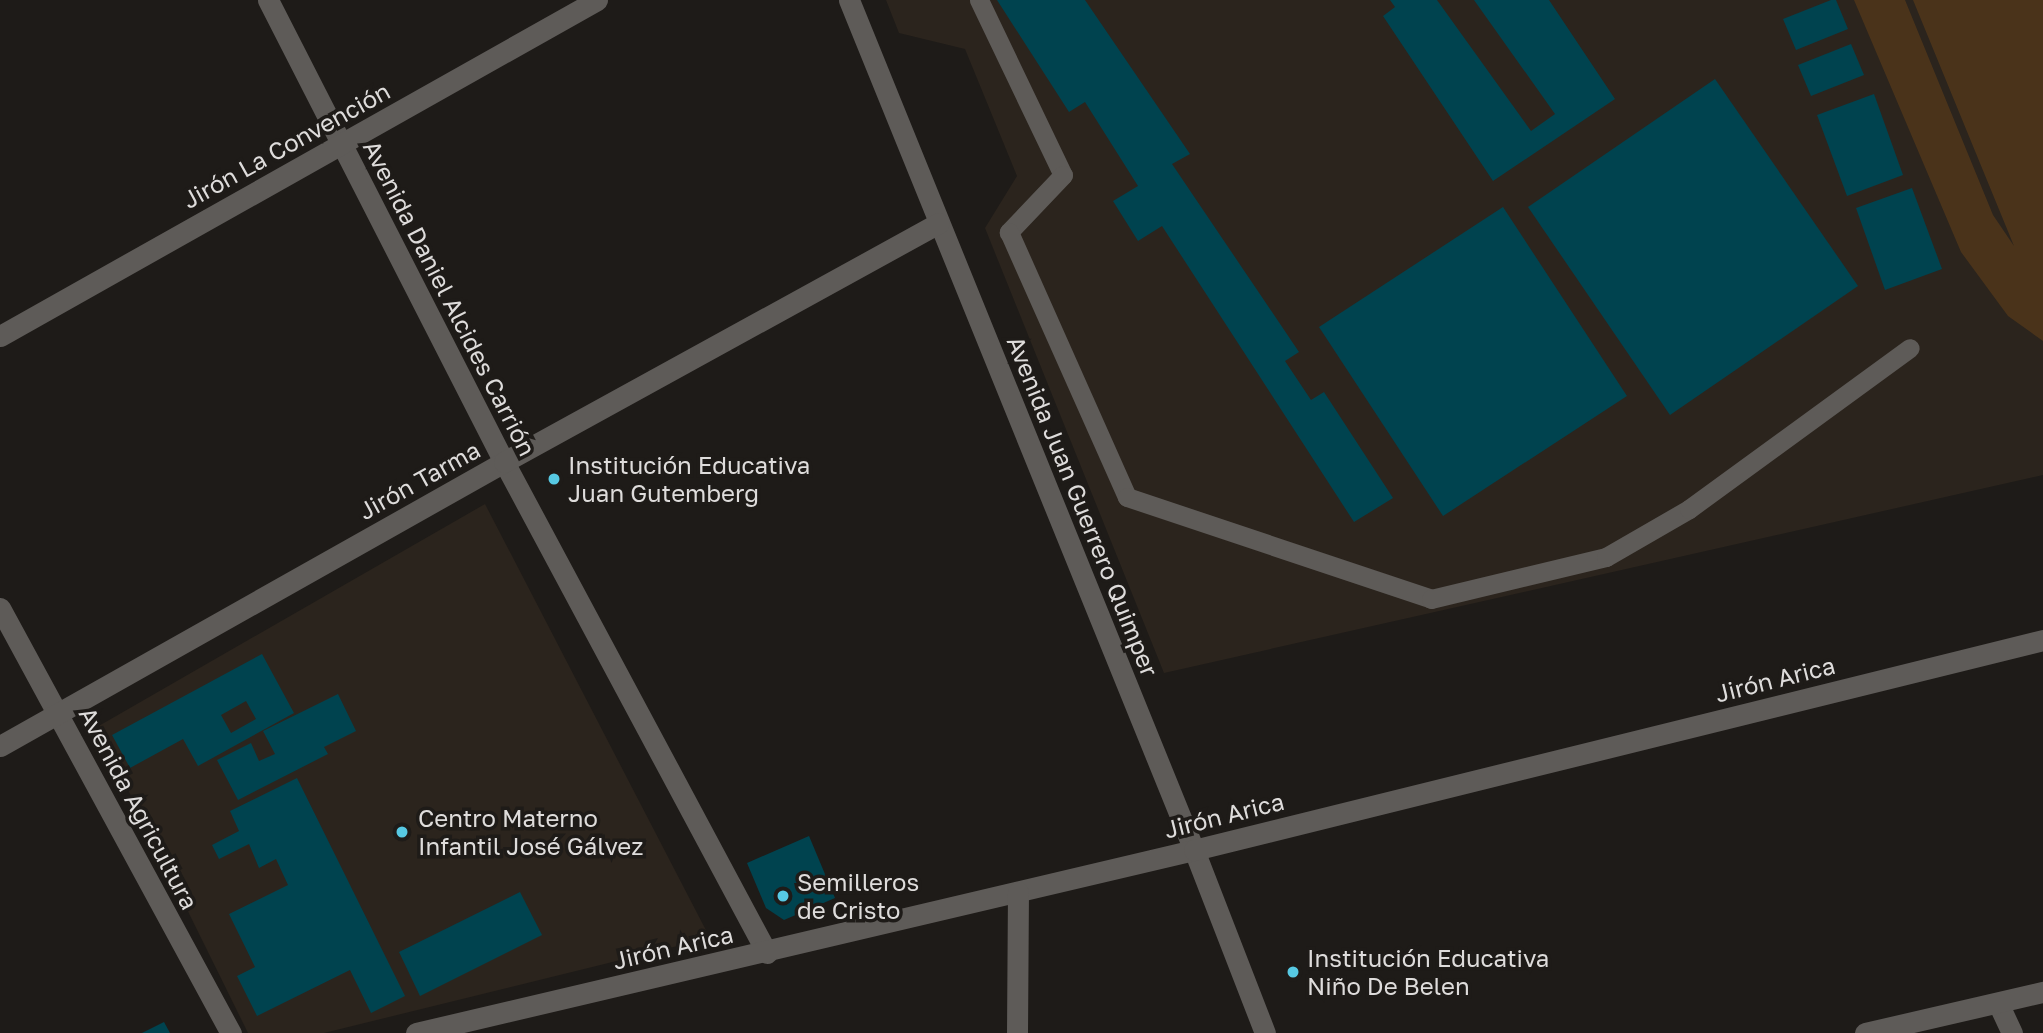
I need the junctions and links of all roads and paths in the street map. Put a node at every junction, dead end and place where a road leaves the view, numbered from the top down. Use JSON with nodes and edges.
{"nodes":[{"id":1,"x":268,"y":0,"type":"edge"},
{"id":2,"x":597,"y":0,"type":"edge"},
{"id":3,"x":849,"y":0,"type":"edge"},
{"id":4,"x":979,"y":0,"type":"edge"},
{"id":5,"x":341,"y":143,"type":"junction"},
{"id":6,"x":939,"y":223,"type":"junction"},
{"id":7,"x":0,"y":336,"type":"edge"},
{"id":8,"x":1910,"y":348,"type":"dead end"},
{"id":9,"x":504,"y":462,"type":"junction"},
{"id":10,"x":0,"y":608,"type":"edge"},
{"id":11,"x":2043,"y":640,"type":"edge"},
{"id":12,"x":58,"y":713,"type":"junction"},
{"id":13,"x":0,"y":746,"type":"edge"},
{"id":14,"x":1194,"y":850,"type":"junction"},
{"id":15,"x":1018,"y":892,"type":"junction"},
{"id":16,"x":767,"y":953,"type":"junction"},
{"id":17,"x":2043,"y":992,"type":"edge"},
{"id":18,"x":1998,"y":1003,"type":"junction"},
{"id":19,"x":231,"y":1033,"type":"edge"},
{"id":20,"x":416,"y":1033,"type":"edge"},
{"id":21,"x":1017,"y":1033,"type":"edge"},
{"id":22,"x":1265,"y":1033,"type":"edge"},
{"id":23,"x":1865,"y":1033,"type":"edge"},
{"id":24,"x":2011,"y":1033,"type":"edge"}],
"edges":[{"from":1,"to":5,"type":"street","name":"Avenida Daniel Alcides Carrión"},
{"from":2,"to":5,"type":"street","name":"Jirón La Convención"},
{"from":3,"to":6,"type":"street","name":"Avenida Juan Guerrero Quimper"},
{"from":4,"to":8,"type":"lane"},
{"from":5,"to":7,"type":"street","name":"Jirón La Convención"},
{"from":5,"to":9,"type":"street","name":"Avenida Daniel Alcides Carrión"},
{"from":6,"to":9,"type":"street","name":"Jirón Tarma"},
{"from":6,"to":14,"type":"street","name":"Avenida Juan Guerrero Quimper"},
{"from":9,"to":12,"type":"street","name":"Jirón Tarma"},
{"from":9,"to":16,"type":"street","name":"Avenida Daniel Alcides Carrión"},
{"from":10,"to":12,"type":"street","name":"Avenida Agricultura"},
{"from":11,"to":14,"type":"street","name":"Jirón Arica"},
{"from":12,"to":13,"type":"street","name":"Jirón Tarma"},
{"from":12,"to":19,"type":"street","name":"Avenida Agricultura"},
{"from":14,"to":15,"type":"street","name":"Jirón Arica"},
{"from":14,"to":22,"type":"street","name":"Avenida Juan Guerrero Quimper"},
{"from":15,"to":16,"type":"street","name":"Jirón Arica"},
{"from":15,"to":21,"type":"street"},
{"from":16,"to":20,"type":"street","name":"Jirón Arica"},
{"from":17,"to":18,"type":"street"},
{"from":18,"to":23,"type":"street"},
{"from":18,"to":24,"type":"street"}]}
